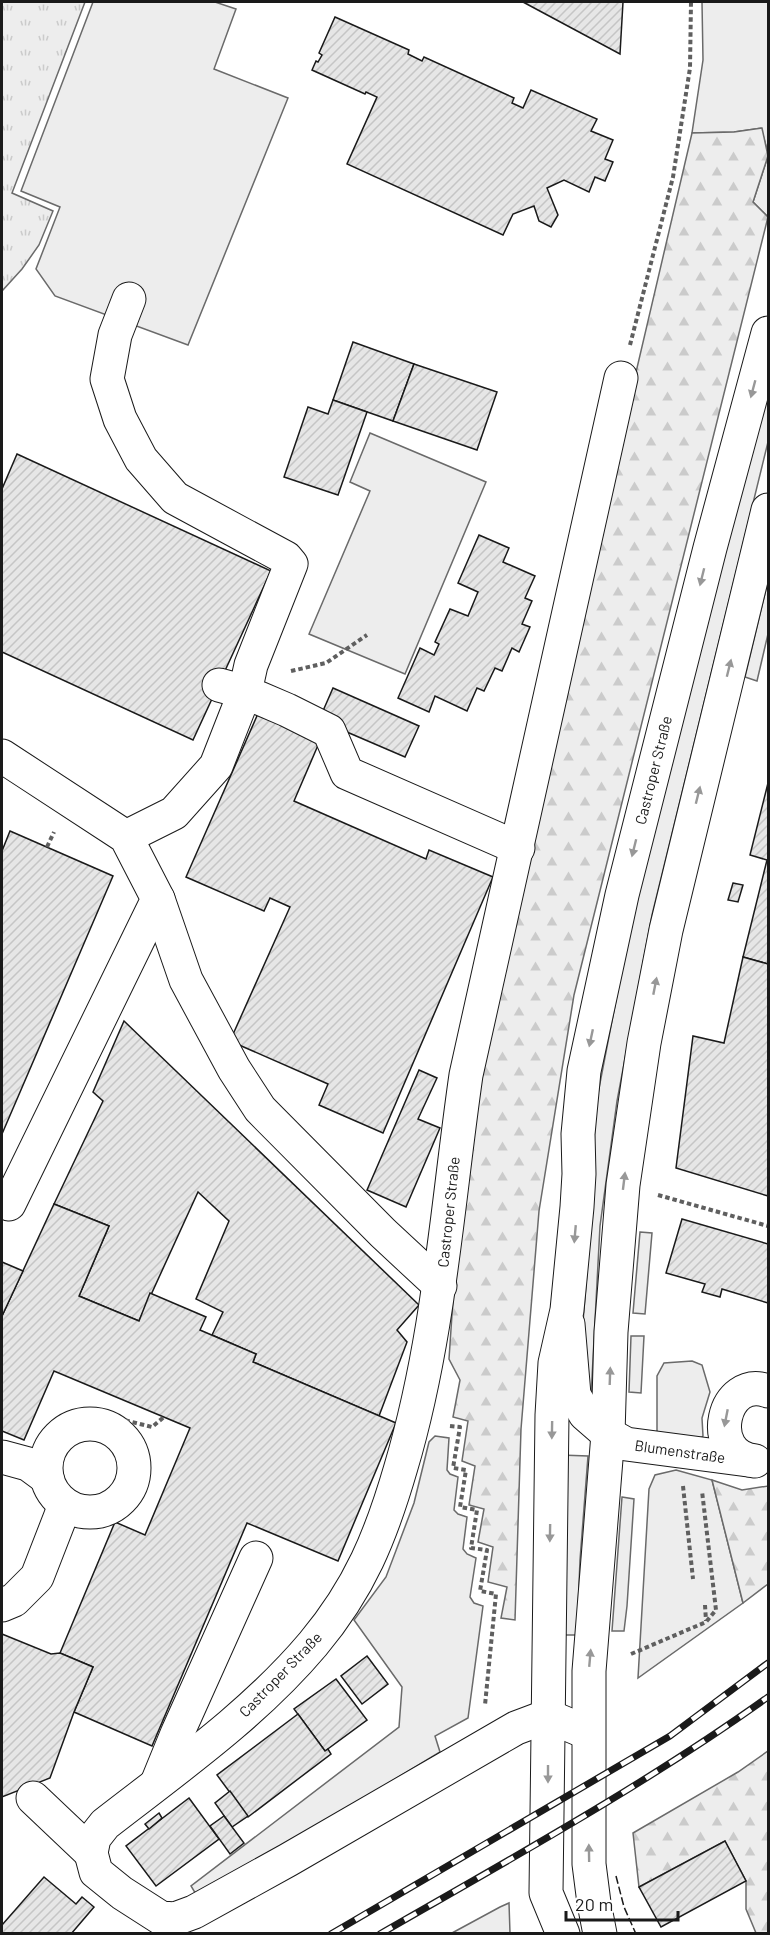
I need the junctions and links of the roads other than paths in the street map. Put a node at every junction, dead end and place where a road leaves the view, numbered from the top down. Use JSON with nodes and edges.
{"nodes":[{"id":1,"x":129,"y":299,"type":"dead end"},
{"id":2,"x":768,"y":333,"type":"edge"},
{"id":3,"x":621,"y":378,"type":"road end"},
{"id":4,"x":768,"y":510,"type":"edge"},
{"id":5,"x":238,"y":680,"type":"junction"},
{"id":6,"x":2,"y":756,"type":"edge"},
{"id":7,"x":126,"y":837,"type":"junction"},
{"id":8,"x":518,"y":848,"type":"junction"},
{"id":9,"x":158,"y":899,"type":"junction"},
{"id":10,"x":9,"y":1204,"type":"dead end"},
{"id":11,"x":440,"y":1286,"type":"junction"},
{"id":12,"x":567,"y":1310,"type":"junction"},
{"id":13,"x":768,"y":1391,"type":"edge"},
{"id":14,"x":608,"y":1434,"type":"junction"},
{"id":15,"x":758,"y":1460,"type":"edge"},
{"id":16,"x":26,"y":1466,"type":"edge"},
{"id":17,"x":65,"y":1505,"type":"junction"},
{"id":18,"x":256,"y":1558,"type":"dead end"},
{"id":19,"x":2,"y":1605,"type":"edge"},
{"id":20,"x":548,"y":1716,"type":"junction"},
{"id":21,"x":588,"y":1733,"type":"junction"},
{"id":22,"x":157,"y":1783,"type":"junction"},
{"id":23,"x":33,"y":1798,"type":"dead end"},
{"id":24,"x":91,"y":1853,"type":"junction"},
{"id":25,"x":546,"y":1893,"type":"junction"},
{"id":26,"x":601,"y":1933,"type":"edge"},
{"id":27,"x":536,"y":1934,"type":"edge"},
{"id":28,"x":563,"y":1934,"type":"edge"}],
"edges":[{"from":1,"to":5,"type":"main road"},
{"from":2,"to":12,"type":"main road","name":"Castroper Straße","one_way":true},
{"from":3,"to":8,"type":"main road","name":"Castroper Straße"},
{"from":14,"to":4,"type":"main road","one_way":true},
{"from":5,"to":7,"type":"main road"},
{"from":5,"to":8,"type":"main road"},
{"from":6,"to":7,"type":"main road"},
{"from":7,"to":9,"type":"main road"},
{"from":8,"to":11,"type":"main road","name":"Castroper Straße"},
{"from":9,"to":10,"type":"main road"},
{"from":9,"to":11,"type":"main road"},
{"from":11,"to":22,"type":"main road","name":"Castroper Straße"},
{"from":12,"to":14,"type":"main road","name":"Blumenstraße"},
{"from":12,"to":20,"type":"main road","name":"Castroper Straße","one_way":true},
{"from":13,"to":15,"type":"main road","name":"Blumenstraße","one_way":true},
{"from":14,"to":15,"type":"main road","name":"Blumenstraße"},
{"from":21,"to":14,"type":"main road","one_way":true},
{"from":16,"to":17,"type":"main road"},
{"from":16,"to":17,"type":"main road"},
{"from":17,"to":19,"type":"main road"},
{"from":18,"to":22,"type":"main road"},
{"from":20,"to":21,"type":"main road"},
{"from":20,"to":24,"type":"main road"},
{"from":20,"to":25,"type":"main road","name":"Castroper Straße","one_way":true},
{"from":26,"to":21,"type":"main road","one_way":true},
{"from":22,"to":24,"type":"main road","name":"Castroper Straße"},
{"from":23,"to":24,"type":"main road"},
{"from":25,"to":27,"type":"main road"},
{"from":25,"to":28,"type":"main road","name":"Castroper Straße"}]}
